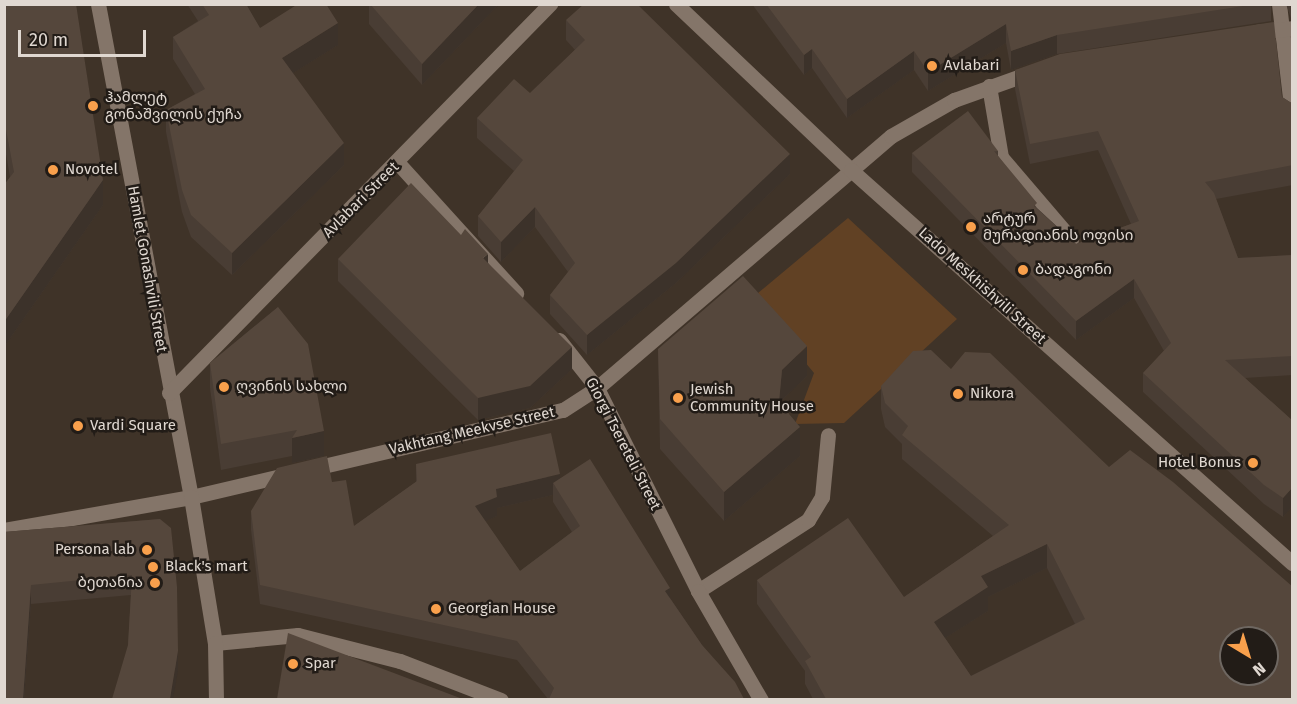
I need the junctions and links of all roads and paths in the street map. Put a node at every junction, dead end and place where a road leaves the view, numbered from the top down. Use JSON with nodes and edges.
{"nodes":[{"id":1,"x":98,"y":4,"type":"edge"},
{"id":2,"x":550,"y":4,"type":"edge"},
{"id":3,"x":676,"y":4,"type":"edge"},
{"id":4,"x":1279,"y":4,"type":"edge"},
{"id":5,"x":1288,"y":28,"type":"edge"},
{"id":6,"x":1238,"y":35,"type":"edge"},
{"id":7,"x":1048,"y":67,"type":"edge"},
{"id":8,"x":989,"y":86,"type":"junction"},
{"id":9,"x":1293,"y":114,"type":"edge"},
{"id":10,"x":398,"y":163,"type":"junction"},
{"id":11,"x":851,"y":170,"type":"junction"},
{"id":12,"x":1071,"y":239,"type":"edge"},
{"id":13,"x":524,"y":301,"type":"edge"},
{"id":14,"x":547,"y":327,"type":"edge"},
{"id":15,"x":597,"y":388,"type":"junction"},
{"id":16,"x":169,"y":393,"type":"junction"},
{"id":17,"x":828,"y":435,"type":"dead end"},
{"id":18,"x":191,"y":497,"type":"junction"},
{"id":19,"x":4,"y":530,"type":"edge"},
{"id":20,"x":1293,"y":563,"type":"edge"},
{"id":21,"x":698,"y":591,"type":"junction"},
{"id":22,"x":215,"y":643,"type":"junction"},
{"id":23,"x":216,"y":699,"type":"edge"},
{"id":24,"x":501,"y":699,"type":"edge"},
{"id":25,"x":761,"y":699,"type":"edge"}],
"edges":[{"from":1,"to":16,"type":"street","name":"Hamlet Gonashvili Street"},
{"from":2,"to":10,"type":"street","name":"Avlabari Street"},
{"from":3,"to":11,"type":"street","name":"Lado Meskhishvili Street"},
{"from":4,"to":5,"type":"street"},
{"from":5,"to":6,"type":"street"},
{"from":5,"to":9,"type":"street"},
{"from":7,"to":8,"type":"street","name":"Vakhtang Meekvse Street"},
{"from":8,"to":11,"type":"street","name":"Vakhtang Meekvse Street"},
{"from":8,"to":12,"type":"street"},
{"from":10,"to":13,"type":"street"},
{"from":10,"to":16,"type":"street","name":"Avlabari Street"},
{"from":11,"to":15,"type":"street","name":"Vakhtang Meekvse Street"},
{"from":11,"to":20,"type":"street","name":"Lado Meskhishvili Street"},
{"from":14,"to":15,"type":"street","name":"Giorgi Tsereteli Street"},
{"from":15,"to":18,"type":"street","name":"Vakhtang Meekvse Street"},
{"from":15,"to":21,"type":"street","name":"Giorgi Tsereteli Street"},
{"from":16,"to":18,"type":"street","name":"Hamlet Gonashvili Street"},
{"from":17,"to":21,"type":"street"},
{"from":18,"to":19,"type":"street"},
{"from":18,"to":22,"type":"street","name":"Hamlet Gonashvili Street"},
{"from":21,"to":25,"type":"street","name":"Giorgi Tsereteli Street"},
{"from":22,"to":23,"type":"street","name":"Hamlet Gonashvili Street"},
{"from":22,"to":24,"type":"street"}]}
